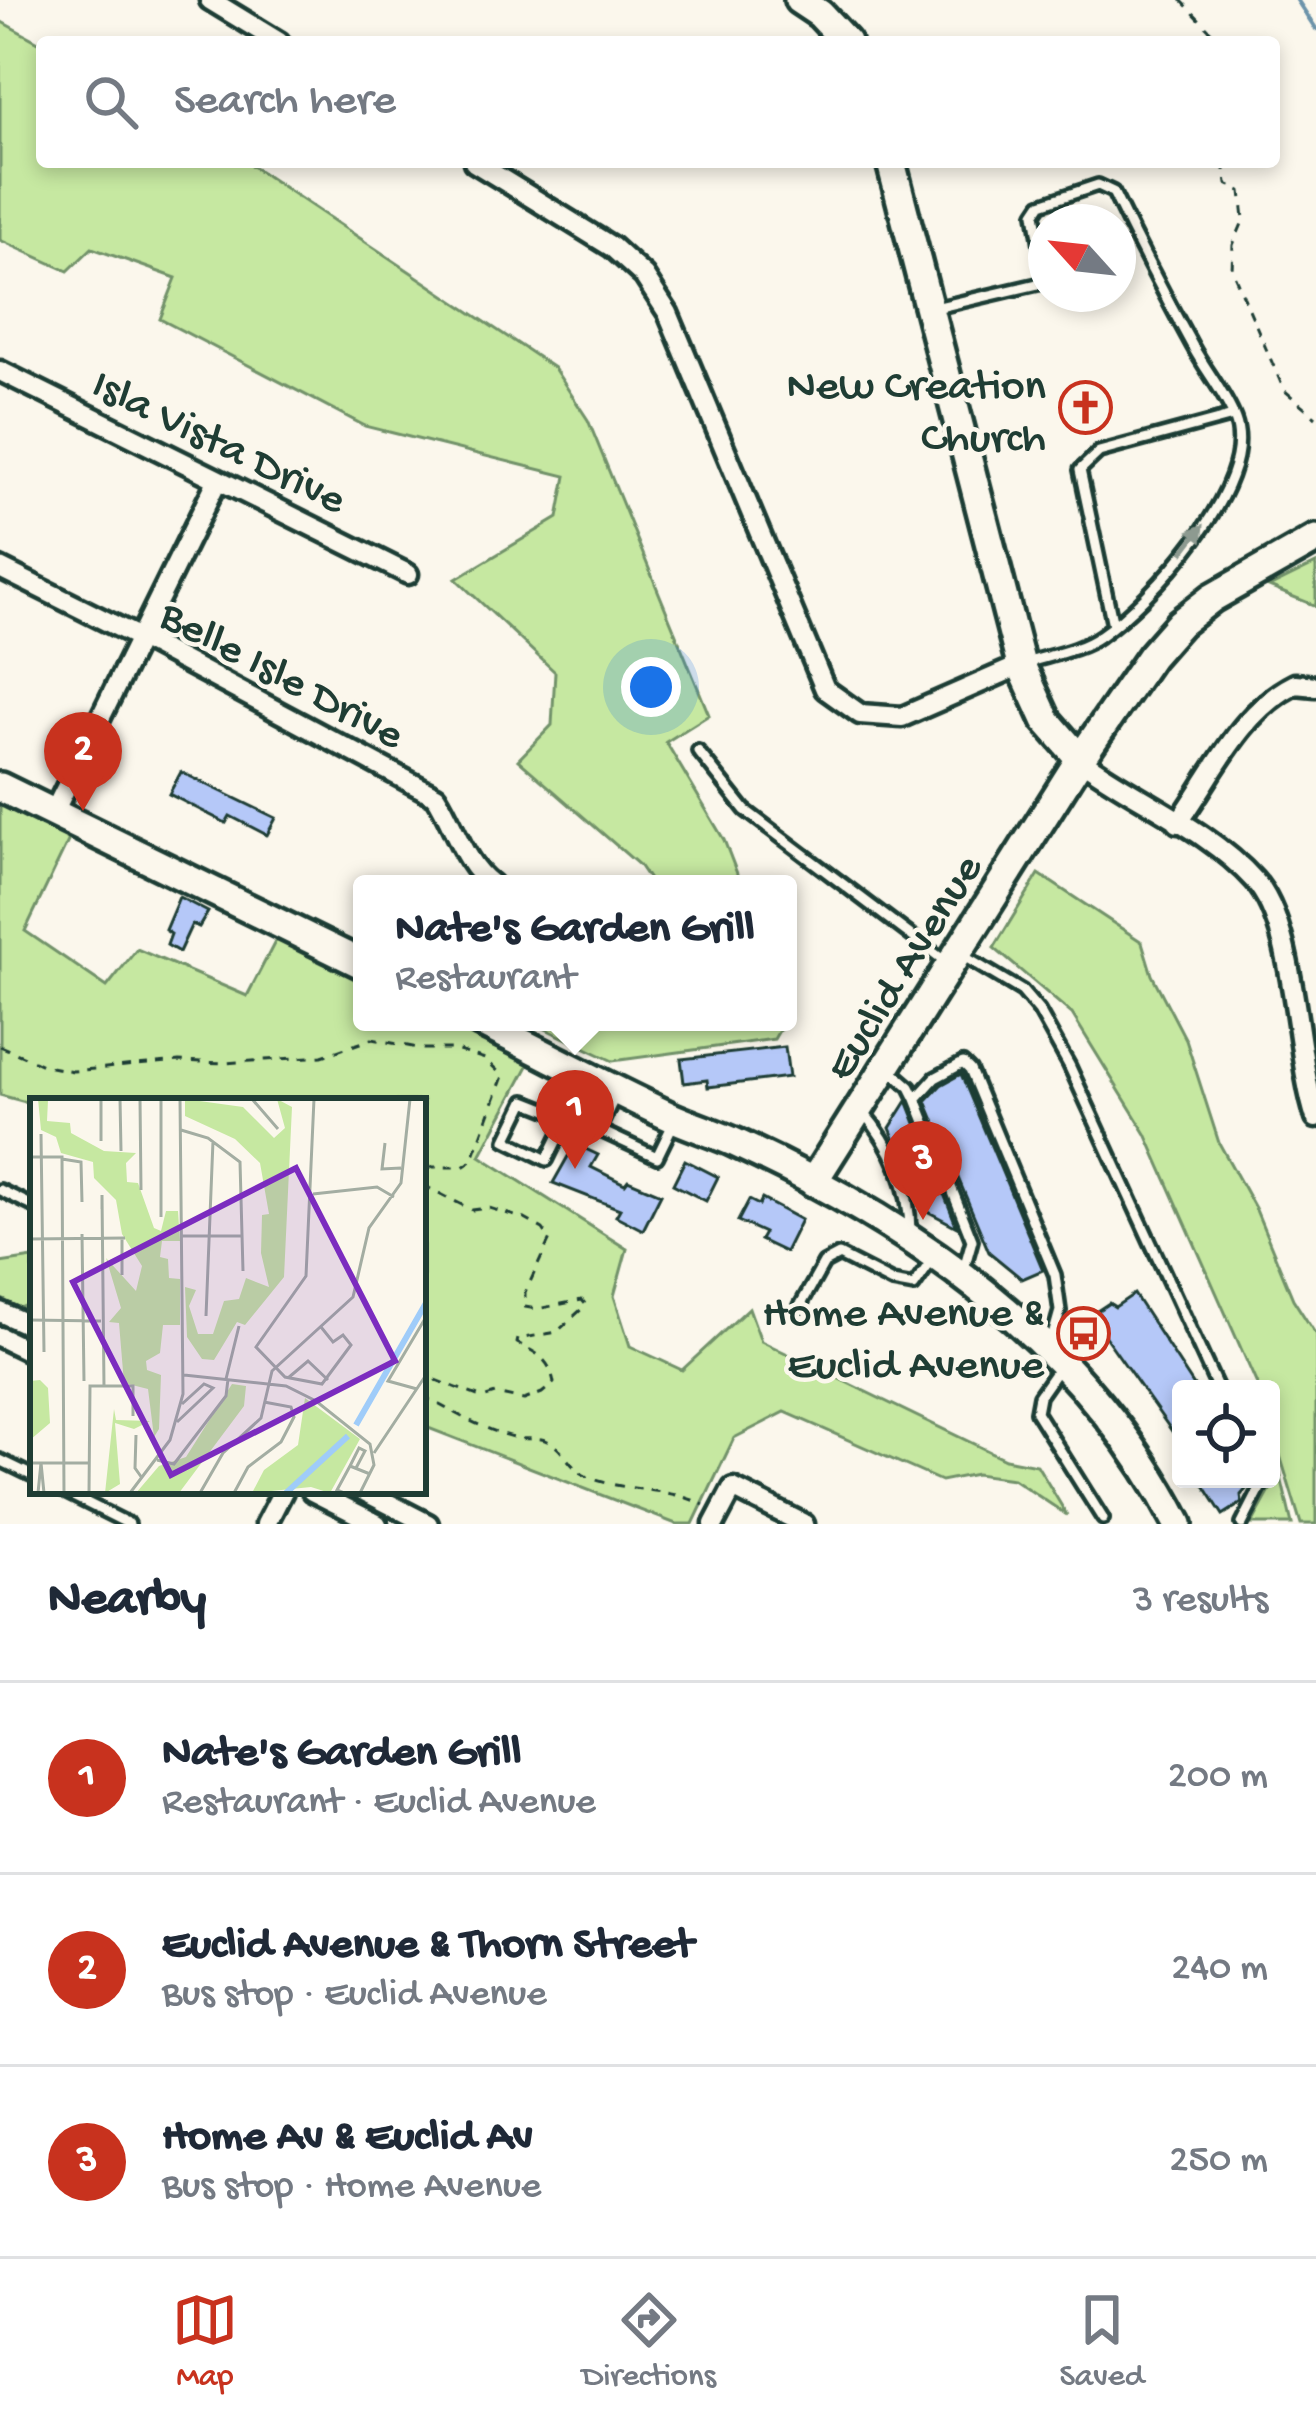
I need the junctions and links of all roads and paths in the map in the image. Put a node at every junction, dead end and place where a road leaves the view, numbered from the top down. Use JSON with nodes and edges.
{"nodes":[{"id":1,"x":210,"y":0,"type":"edge"},
{"id":2,"x":800,"y":0,"type":"edge"},
{"id":3,"x":1181,"y":0,"type":"edge"},
{"id":4,"x":269,"y":36,"type":"edge"},
{"id":5,"x":840,"y":36,"type":"edge"},
{"id":6,"x":1215,"y":36,"type":"edge"},
{"id":7,"x":485,"y":168,"type":"edge"},
{"id":8,"x":893,"y":168,"type":"edge"},
{"id":9,"x":1225,"y":168,"type":"edge"},
{"id":10,"x":930,"y":310,"type":"junction"},
{"id":11,"x":0,"y":371,"type":"edge"},
{"id":12,"x":1233,"y":416,"type":"junction"},
{"id":13,"x":1316,"y":417,"type":"edge"},
{"id":14,"x":217,"y":481,"type":"junction"},
{"id":15,"x":1316,"y":539,"type":"edge"},
{"id":16,"x":0,"y":568,"type":"edge"},
{"id":17,"x":407,"y":574,"type":"dead end"},
{"id":18,"x":1113,"y":625,"type":"junction"},
{"id":19,"x":140,"y":638,"type":"junction"},
{"id":20,"x":1021,"y":665,"type":"junction"},
{"id":21,"x":1316,"y":686,"type":"edge"},
{"id":22,"x":698,"y":751,"type":"dead end"},
{"id":23,"x":1080,"y":758,"type":"junction"},
{"id":24,"x":0,"y":787,"type":"edge"},
{"id":25,"x":53,"y":814,"type":"junction"},
{"id":26,"x":1178,"y":823,"type":"junction"},
{"id":27,"x":479,"y":875,"type":"edge"},
{"id":28,"x":954,"y":959,"type":"junction"},
{"id":29,"x":353,"y":960,"type":"edge"},
{"id":30,"x":498,"y":1031,"type":"edge"},
{"id":31,"x":0,"y":1046,"type":"edge"},
{"id":32,"x":886,"y":1066,"type":"junction"},
{"id":33,"x":617,"y":1092,"type":"junction"},
{"id":34,"x":916,"y":1099,"type":"junction"},
{"id":35,"x":859,"y":1107,"type":"junction"},
{"id":36,"x":1316,"y":1118,"type":"edge"},
{"id":37,"x":567,"y":1119,"type":"junction"},
{"id":38,"x":676,"y":1119,"type":"junction"},
{"id":39,"x":599,"y":1130,"type":"junction"},
{"id":40,"x":426,"y":1166,"type":"edge"},
{"id":41,"x":813,"y":1182,"type":"junction"},
{"id":42,"x":426,"y":1187,"type":"edge"},
{"id":43,"x":0,"y":1190,"type":"edge"},
{"id":44,"x":30,"y":1205,"type":"edge"},
{"id":45,"x":910,"y":1238,"type":"junction"},
{"id":46,"x":935,"y":1255,"type":"junction"},
{"id":47,"x":963,"y":1274,"type":"junction"},
{"id":48,"x":800,"y":1306,"type":"dead end"},
{"id":49,"x":0,"y":1312,"type":"edge"},
{"id":50,"x":30,"y":1327,"type":"edge"},
{"id":51,"x":0,"y":1337,"type":"edge"},
{"id":52,"x":30,"y":1352,"type":"edge"},
{"id":53,"x":1056,"y":1354,"type":"junction"},
{"id":54,"x":426,"y":1376,"type":"edge"},
{"id":55,"x":1214,"y":1380,"type":"edge"},
{"id":56,"x":426,"y":1398,"type":"edge"},
{"id":57,"x":0,"y":1460,"type":"edge"},
{"id":58,"x":30,"y":1475,"type":"edge"},
{"id":59,"x":1260,"y":1488,"type":"edge"},
{"id":60,"x":69,"y":1494,"type":"edge"},
{"id":61,"x":281,"y":1494,"type":"edge"},
{"id":62,"x":318,"y":1494,"type":"edge"},
{"id":63,"x":370,"y":1494,"type":"edge"},
{"id":64,"x":717,"y":1518,"type":"edge"},
{"id":65,"x":1103,"y":1519,"type":"dead end"},
{"id":66,"x":129,"y":1524,"type":"edge"},
{"id":67,"x":266,"y":1524,"type":"edge"},
{"id":68,"x":377,"y":1524,"type":"edge"},
{"id":69,"x":428,"y":1524,"type":"edge"},
{"id":70,"x":804,"y":1524,"type":"edge"},
{"id":71,"x":1178,"y":1524,"type":"edge"},
{"id":72,"x":1242,"y":1524,"type":"edge"}],
"edges":[{"from":1,"to":4,"type":"street"},
{"from":2,"to":5,"type":"main road"},
{"from":3,"to":6,"type":"path"},
{"from":7,"to":20,"type":"street"},
{"from":8,"to":10,"type":"main road"},
{"from":9,"to":13,"type":"path"},
{"from":10,"to":12,"type":"lane"},
{"from":10,"to":20,"type":"main road"},
{"from":11,"to":14,"type":"street","name":"Isla Vista Drive"},
{"from":18,"to":12,"type":"lane","one_way":true},
{"from":12,"to":18,"type":"lane"},
{"from":14,"to":17,"type":"street","name":"Isla Vista Drive"},
{"from":14,"to":19,"type":"street"},
{"from":15,"to":23,"type":"main road","name":"Euclid Avenue"},
{"from":16,"to":19,"type":"street","name":"Belle Isle Drive"},
{"from":18,"to":20,"type":"lane"},
{"from":19,"to":25,"type":"street"},
{"from":19,"to":27,"type":"street","name":"Belle Isle Drive"},
{"from":20,"to":23,"type":"main road"},
{"from":21,"to":26,"type":"street"},
{"from":22,"to":28,"type":"lane"},
{"from":23,"to":26,"type":"street"},
{"from":23,"to":28,"type":"main road","name":"Euclid Avenue"},
{"from":24,"to":25,"type":"main road"},
{"from":25,"to":29,"type":"main road"},
{"from":26,"to":36,"type":"street"},
{"from":28,"to":32,"type":"main road","name":"Euclid Avenue"},
{"from":28,"to":55,"type":"lane"},
{"from":30,"to":33,"type":"main road"},
{"from":31,"to":40,"type":"path"},
{"from":32,"to":34,"type":"lane"},
{"from":32,"to":35,"type":"main road","name":"Euclid Avenue"},
{"from":33,"to":38,"type":"main road"},
{"from":33,"to":39,"type":"lane"},
{"from":34,"to":47,"type":"lane"},
{"from":34,"to":53,"type":"lane"},
{"from":35,"to":41,"type":"main road","name":"Euclid Avenue"},
{"from":35,"to":45,"type":"lane"},
{"from":37,"to":37,"type":"lane"},
{"from":37,"to":39,"type":"lane"},
{"from":38,"to":39,"type":"lane"},
{"from":38,"to":41,"type":"main road"},
{"from":41,"to":45,"type":"main road"},
{"from":42,"to":54,"type":"path"},
{"from":43,"to":44,"type":"lane"},
{"from":45,"to":46,"type":"main road"},
{"from":46,"to":47,"type":"main road"},
{"from":46,"to":48,"type":"lane"},
{"from":47,"to":53,"type":"main road"},
{"from":49,"to":50,"type":"street"},
{"from":51,"to":52,"type":"street"},
{"from":53,"to":65,"type":"lane"},
{"from":53,"to":71,"type":"main road"},
{"from":56,"to":64,"type":"path"},
{"from":57,"to":58,"type":"lane"},
{"from":59,"to":72,"type":"lane"},
{"from":60,"to":66,"type":"lane"},
{"from":61,"to":67,"type":"street"},
{"from":62,"to":68,"type":"street"},
{"from":63,"to":69,"type":"street"},
{"from":64,"to":70,"type":"street"}]}
